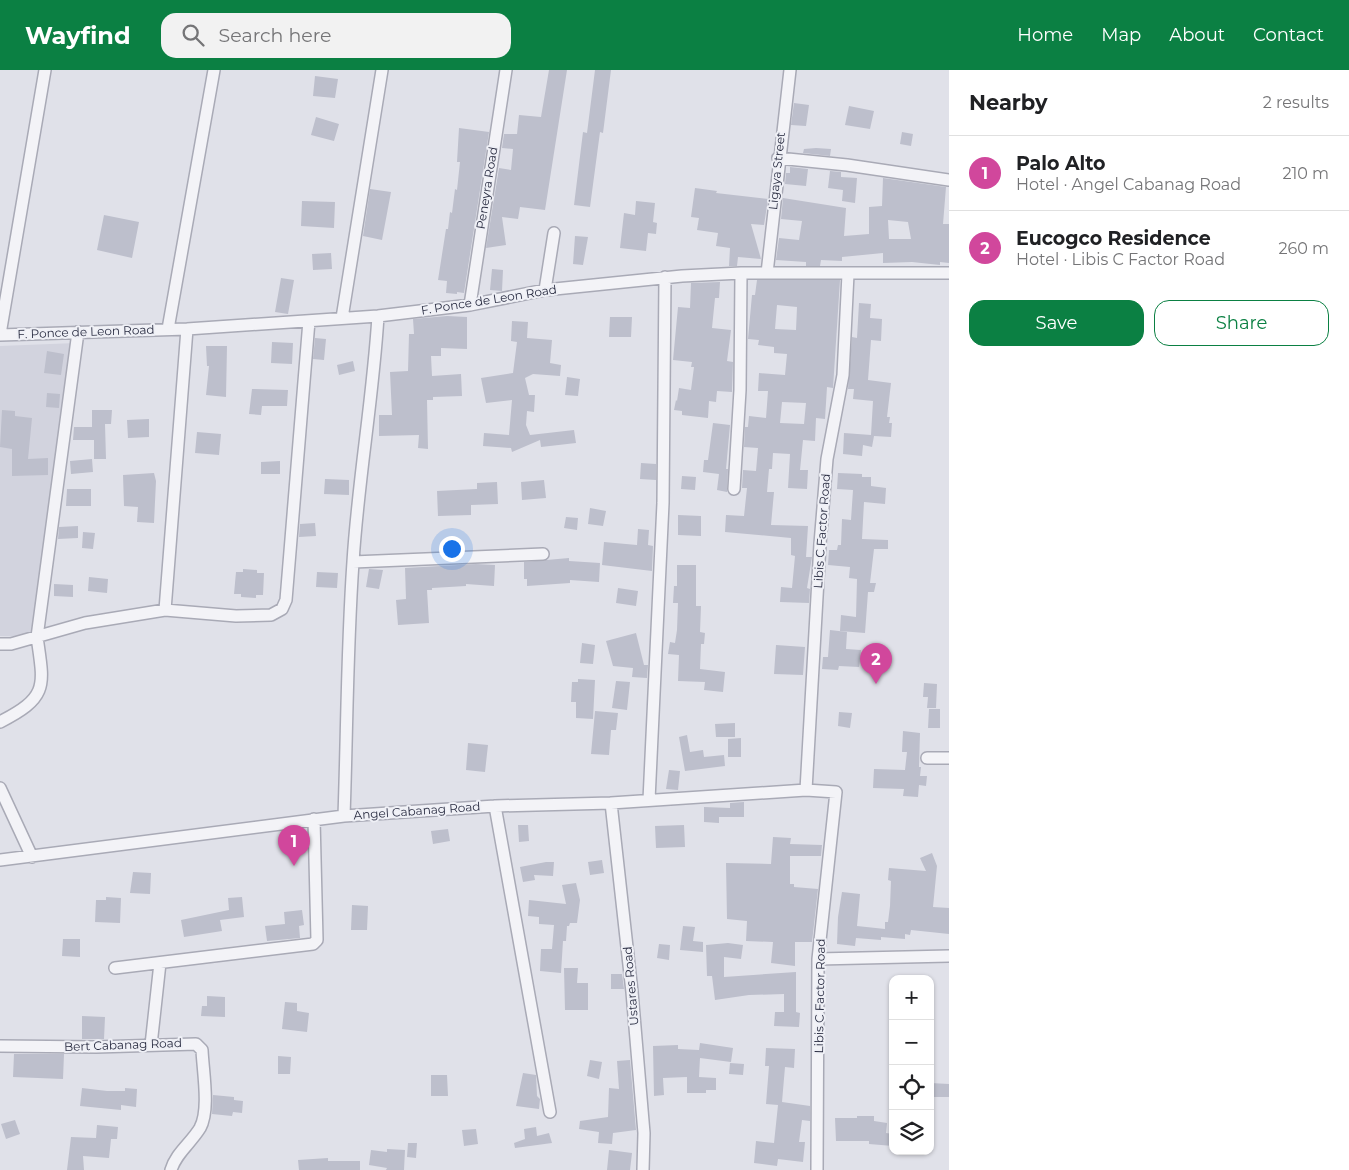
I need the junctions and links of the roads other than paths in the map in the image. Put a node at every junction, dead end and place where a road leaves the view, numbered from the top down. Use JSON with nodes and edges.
{"nodes":[{"id":1,"x":45,"y":70,"type":"edge"},
{"id":2,"x":214,"y":70,"type":"edge"},
{"id":3,"x":382,"y":70,"type":"edge"},
{"id":4,"x":506,"y":70,"type":"edge"},
{"id":5,"x":790,"y":70,"type":"edge"},
{"id":6,"x":778,"y":158,"type":"junction"},
{"id":7,"x":949,"y":180,"type":"edge"},
{"id":8,"x":554,"y":233,"type":"dead end"},
{"id":9,"x":741,"y":273,"type":"junction"},
{"id":10,"x":767,"y":273,"type":"junction"},
{"id":11,"x":949,"y":273,"type":"edge"},
{"id":12,"x":848,"y":274,"type":"junction"},
{"id":13,"x":665,"y":277,"type":"junction"},
{"id":14,"x":545,"y":290,"type":"junction"},
{"id":15,"x":470,"y":305,"type":"junction"},
{"id":16,"x":378,"y":316,"type":"junction"},
{"id":17,"x":342,"y":318,"type":"junction"},
{"id":18,"x":309,"y":321,"type":"junction"},
{"id":19,"x":168,"y":329,"type":"junction"},
{"id":20,"x":187,"y":329,"type":"junction"},
{"id":21,"x":78,"y":332,"type":"junction"},
{"id":22,"x":0,"y":334,"type":"edge"},
{"id":23,"x":734,"y":489,"type":"dead end"},
{"id":24,"x":543,"y":554,"type":"dead end"},
{"id":25,"x":353,"y":562,"type":"junction"},
{"id":26,"x":165,"y":610,"type":"junction"},
{"id":27,"x":37,"y":637,"type":"junction"},
{"id":28,"x":0,"y":644,"type":"edge"},
{"id":29,"x":0,"y":722,"type":"edge"},
{"id":30,"x":927,"y":758,"type":"dead end"},
{"id":31,"x":949,"y":758,"type":"edge"},
{"id":32,"x":0,"y":788,"type":"edge"},
{"id":33,"x":806,"y":790,"type":"junction"},
{"id":34,"x":836,"y":792,"type":"joint"},
{"id":35,"x":649,"y":800,"type":"junction"},
{"id":36,"x":611,"y":803,"type":"junction"},
{"id":37,"x":495,"y":806,"type":"junction"},
{"id":38,"x":344,"y":816,"type":"junction"},
{"id":39,"x":314,"y":820,"type":"junction"},
{"id":40,"x":32,"y":857,"type":"junction"},
{"id":41,"x":0,"y":860,"type":"edge"},
{"id":42,"x":949,"y":956,"type":"edge"},
{"id":43,"x":818,"y":959,"type":"junction"},
{"id":44,"x":160,"y":963,"type":"junction"},
{"id":45,"x":115,"y":968,"type":"dead end"},
{"id":46,"x":151,"y":1045,"type":"junction"},
{"id":47,"x":0,"y":1046,"type":"edge"},
{"id":48,"x":550,"y":1112,"type":"dead end"},
{"id":49,"x":171,"y":1170,"type":"edge"},
{"id":50,"x":643,"y":1170,"type":"edge"},
{"id":51,"x":817,"y":1170,"type":"edge"}],
"edges":[{"from":1,"to":22,"type":"street"},
{"from":2,"to":19,"type":"street"},
{"from":3,"to":17,"type":"street"},
{"from":4,"to":15,"type":"street","name":"Peneyra Road"},
{"from":5,"to":6,"type":"street","name":"Ligaya Street"},
{"from":6,"to":7,"type":"street"},
{"from":6,"to":10,"type":"street","name":"Ligaya Street"},
{"from":8,"to":14,"type":"street"},
{"from":9,"to":10,"type":"street","name":"F. Ponce de Leon Road"},
{"from":9,"to":13,"type":"street","name":"F. Ponce de Leon Road"},
{"from":9,"to":23,"type":"street"},
{"from":10,"to":12,"type":"street","name":"F. Ponce de Leon Road"},
{"from":11,"to":12,"type":"street","name":"F. Ponce de Leon Road"},
{"from":12,"to":33,"type":"street","name":"Libis C Factor Road"},
{"from":13,"to":14,"type":"street","name":"F. Ponce de Leon Road"},
{"from":13,"to":35,"type":"street"},
{"from":14,"to":15,"type":"street","name":"F. Ponce de Leon Road"},
{"from":15,"to":16,"type":"street","name":"F. Ponce de Leon Road"},
{"from":16,"to":17,"type":"street","name":"F. Ponce de Leon Road"},
{"from":16,"to":25,"type":"street"},
{"from":17,"to":18,"type":"street","name":"F. Ponce de Leon Road"},
{"from":18,"to":20,"type":"street","name":"F. Ponce de Leon Road"},
{"from":18,"to":26,"type":"street"},
{"from":19,"to":20,"type":"street","name":"F. Ponce de Leon Road"},
{"from":19,"to":21,"type":"street","name":"F. Ponce de Leon Road"},
{"from":20,"to":26,"type":"street"},
{"from":21,"to":22,"type":"street","name":"F. Ponce de Leon Road"},
{"from":21,"to":27,"type":"street"},
{"from":24,"to":25,"type":"street"},
{"from":25,"to":38,"type":"street"},
{"from":26,"to":27,"type":"street"},
{"from":27,"to":28,"type":"street"},
{"from":27,"to":29,"type":"street"},
{"from":30,"to":31,"type":"street"},
{"from":32,"to":40,"type":"street"},
{"from":33,"to":34,"type":"street","name":"Angel Cabanag Road"},
{"from":33,"to":35,"type":"street","name":"Angel Cabanag Road"},
{"from":34,"to":43,"type":"street","name":"Libis C Factor Road"},
{"from":35,"to":36,"type":"street","name":"Angel Cabanag Road"},
{"from":36,"to":37,"type":"street","name":"Angel Cabanag Road"},
{"from":36,"to":50,"type":"street","name":"Ustares Road"},
{"from":37,"to":38,"type":"street","name":"Angel Cabanag Road"},
{"from":37,"to":48,"type":"street"},
{"from":38,"to":39,"type":"street","name":"Angel Cabanag Road"},
{"from":39,"to":40,"type":"street","name":"Angel Cabanag Road"},
{"from":39,"to":44,"type":"street"},
{"from":40,"to":41,"type":"street","name":"Angel Cabanag Road"},
{"from":42,"to":43,"type":"street"},
{"from":43,"to":51,"type":"street","name":"Libis C Factor Road"},
{"from":44,"to":45,"type":"street"},
{"from":44,"to":46,"type":"street"},
{"from":46,"to":47,"type":"street","name":"Bert Cabanag Road"},
{"from":46,"to":49,"type":"street","name":"Bert Cabanag Road"}]}
